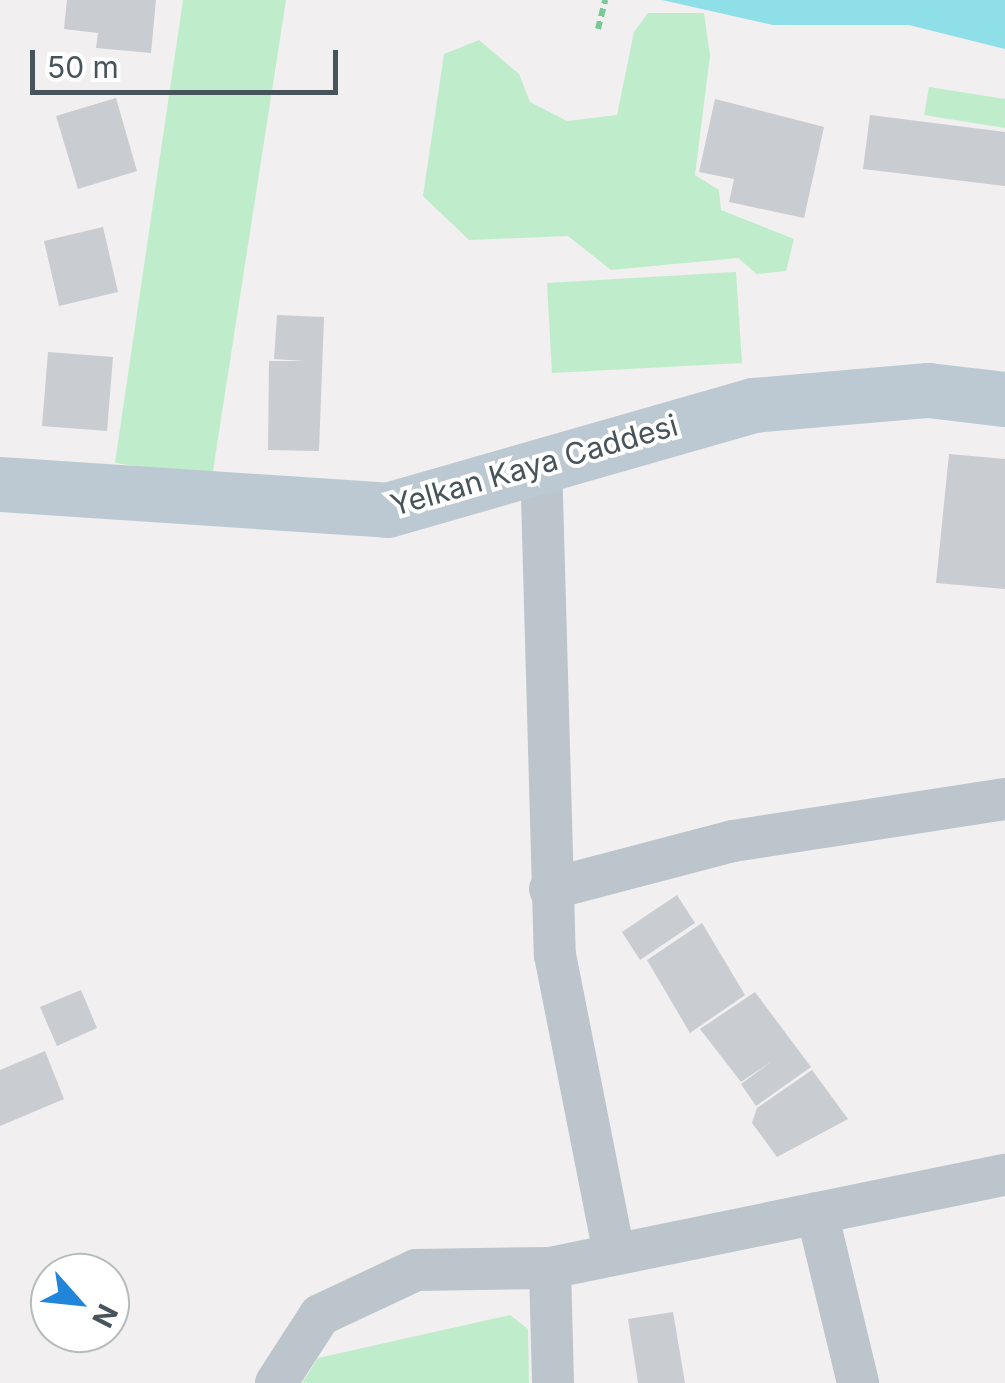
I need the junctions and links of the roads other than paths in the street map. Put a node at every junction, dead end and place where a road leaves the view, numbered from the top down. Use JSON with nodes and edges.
{"nodes":[{"id":1,"x":1005,"y":399,"type":"edge"},
{"id":2,"x":541,"y":461,"type":"junction"},
{"id":3,"x":0,"y":484,"type":"edge"},
{"id":4,"x":1005,"y":799,"type":"edge"},
{"id":5,"x":550,"y":889,"type":"junction"},
{"id":6,"x":1005,"y":1175,"type":"edge"},
{"id":7,"x":817,"y":1212,"type":"junction"},
{"id":8,"x":614,"y":1253,"type":"junction"},
{"id":9,"x":550,"y":1268,"type":"junction"},
{"id":10,"x":276,"y":1383,"type":"edge"},
{"id":11,"x":553,"y":1383,"type":"edge"},
{"id":12,"x":858,"y":1383,"type":"edge"}],
"edges":[{"from":1,"to":2,"type":"street","name":"Yelkan Kaya Caddesi"},
{"from":2,"to":3,"type":"street","name":"Yelkan Kaya Caddesi"},
{"from":2,"to":5,"type":"street"},
{"from":4,"to":5,"type":"street"},
{"from":5,"to":8,"type":"street"},
{"from":6,"to":7,"type":"street"},
{"from":7,"to":8,"type":"street"},
{"from":7,"to":12,"type":"street"},
{"from":8,"to":9,"type":"street"},
{"from":9,"to":10,"type":"street"},
{"from":9,"to":11,"type":"street"}]}
